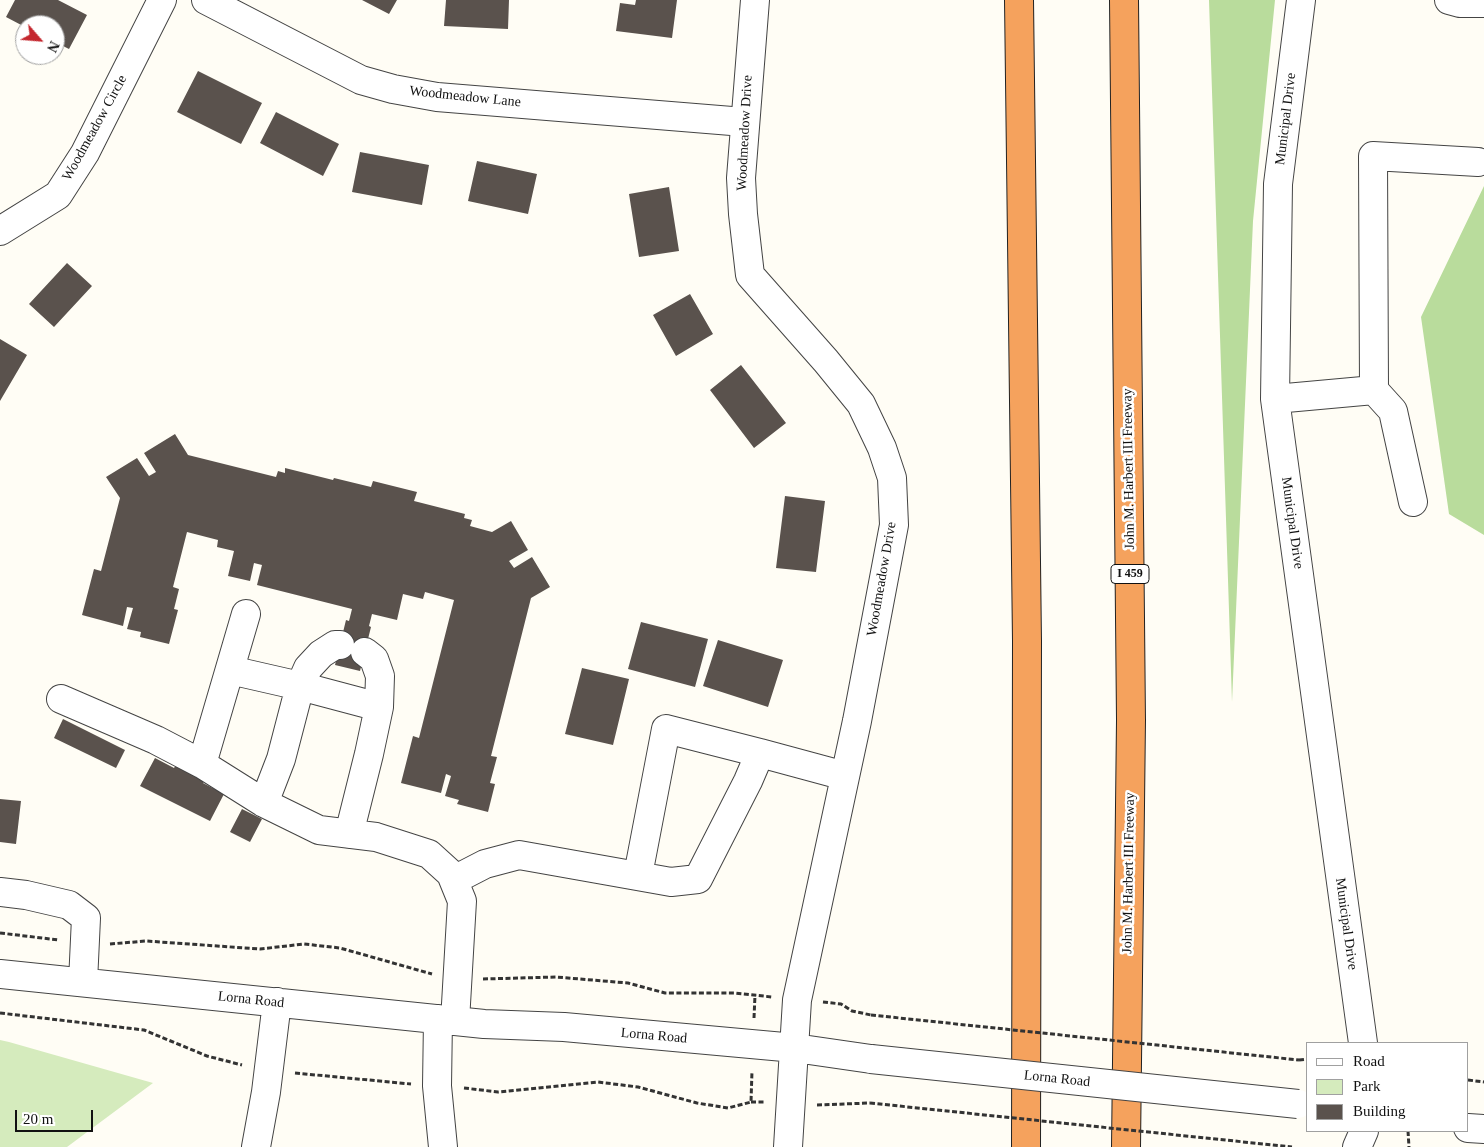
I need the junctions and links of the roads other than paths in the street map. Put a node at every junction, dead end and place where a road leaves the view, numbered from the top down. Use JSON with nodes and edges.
{"nodes":[{"id":1,"x":162,"y":0,"type":"edge"},
{"id":2,"x":206,"y":0,"type":"edge"},
{"id":3,"x":755,"y":0,"type":"edge"},
{"id":4,"x":1019,"y":0,"type":"edge"},
{"id":5,"x":1124,"y":0,"type":"edge"},
{"id":6,"x":1300,"y":0,"type":"edge"},
{"id":7,"x":1449,"y":0,"type":"edge"},
{"id":8,"x":1484,"y":3,"type":"edge"},
{"id":9,"x":744,"y":122,"type":"junction"},
{"id":10,"x":1478,"y":162,"type":"dead end"},
{"id":11,"x":0,"y":231,"type":"edge"},
{"id":12,"x":1374,"y":390,"type":"junction"},
{"id":13,"x":1276,"y":399,"type":"junction"},
{"id":14,"x":1413,"y":502,"type":"dead end"},
{"id":15,"x":246,"y":614,"type":"dead end"},
{"id":16,"x":230,"y":670,"type":"junction"},
{"id":17,"x":300,"y":686,"type":"junction"},
{"id":18,"x":61,"y":699,"type":"dead end"},
{"id":19,"x":379,"y":706,"type":"junction"},
{"id":20,"x":760,"y":753,"type":"junction"},
{"id":21,"x":202,"y":764,"type":"junction"},
{"id":22,"x":845,"y":776,"type":"junction"},
{"id":23,"x":264,"y":804,"type":"junction"},
{"id":24,"x":349,"y":834,"type":"junction"},
{"id":25,"x":638,"y":875,"type":"junction"},
{"id":26,"x":454,"y":880,"type":"junction"},
{"id":27,"x":0,"y":892,"type":"edge"},
{"id":28,"x":0,"y":974,"type":"edge"},
{"id":29,"x":83,"y":982,"type":"junction"},
{"id":30,"x":277,"y":1002,"type":"junction"},
{"id":31,"x":446,"y":1020,"type":"junction"},
{"id":32,"x":1363,"y":1042,"type":"edge"},
{"id":33,"x":795,"y":1048,"type":"junction"},
{"id":34,"x":1303,"y":1105,"type":"edge"},
{"id":35,"x":1469,"y":1128,"type":"edge"},
{"id":36,"x":1484,"y":1130,"type":"edge"},
{"id":37,"x":1364,"y":1132,"type":"edge"},
{"id":38,"x":1376,"y":1132,"type":"edge"},
{"id":39,"x":256,"y":1147,"type":"edge"},
{"id":40,"x":443,"y":1147,"type":"edge"},
{"id":41,"x":788,"y":1147,"type":"edge"},
{"id":42,"x":1026,"y":1147,"type":"edge"},
{"id":43,"x":1126,"y":1147,"type":"edge"},
{"id":44,"x":1357,"y":1147,"type":"edge"},
{"id":45,"x":1380,"y":1147,"type":"edge"}],
"edges":[{"from":1,"to":11,"type":"street","name":"Woodmeadow Circle"},
{"from":2,"to":9,"type":"street","name":"Woodmeadow Lane"},
{"from":3,"to":9,"type":"street","name":"Woodmeadow Drive"},
{"from":4,"to":42,"type":"highway"},
{"from":5,"to":43,"type":"highway","name":"John M. Harbert III Freeway","number":"I 459"},
{"from":6,"to":13,"type":"street","name":"Municipal Drive"},
{"from":7,"to":8,"type":"street"},
{"from":9,"to":22,"type":"street","name":"Woodmeadow Drive"},
{"from":10,"to":12,"type":"street"},
{"from":12,"to":13,"type":"street"},
{"from":12,"to":14,"type":"street"},
{"from":13,"to":32,"type":"street","name":"Municipal Drive"},
{"from":15,"to":16,"type":"street"},
{"from":16,"to":17,"type":"street"},
{"from":16,"to":21,"type":"street"},
{"from":17,"to":19,"type":"street"},
{"from":17,"to":19,"type":"street"},
{"from":17,"to":23,"type":"street"},
{"from":18,"to":21,"type":"street"},
{"from":19,"to":24,"type":"street"},
{"from":20,"to":22,"type":"street"},
{"from":20,"to":25,"type":"street"},
{"from":20,"to":25,"type":"street"},
{"from":21,"to":23,"type":"street"},
{"from":22,"to":33,"type":"street","name":"Woodmeadow Drive"},
{"from":23,"to":24,"type":"street"},
{"from":24,"to":26,"type":"street"},
{"from":25,"to":26,"type":"street"},
{"from":26,"to":31,"type":"street"},
{"from":27,"to":29,"type":"street"},
{"from":28,"to":29,"type":"street","name":"Lorna Road"},
{"from":29,"to":30,"type":"street","name":"Lorna Road"},
{"from":30,"to":31,"type":"street","name":"Lorna Road"},
{"from":30,"to":39,"type":"street"},
{"from":31,"to":33,"type":"street","name":"Lorna Road"},
{"from":31,"to":40,"type":"street"},
{"from":33,"to":34,"type":"street","name":"Lorna Road","bridge":true},
{"from":33,"to":41,"type":"street","name":"Woodmeadow Drive"},
{"from":35,"to":36,"type":"street"},
{"from":37,"to":44,"type":"street"},
{"from":38,"to":45,"type":"street"}]}
